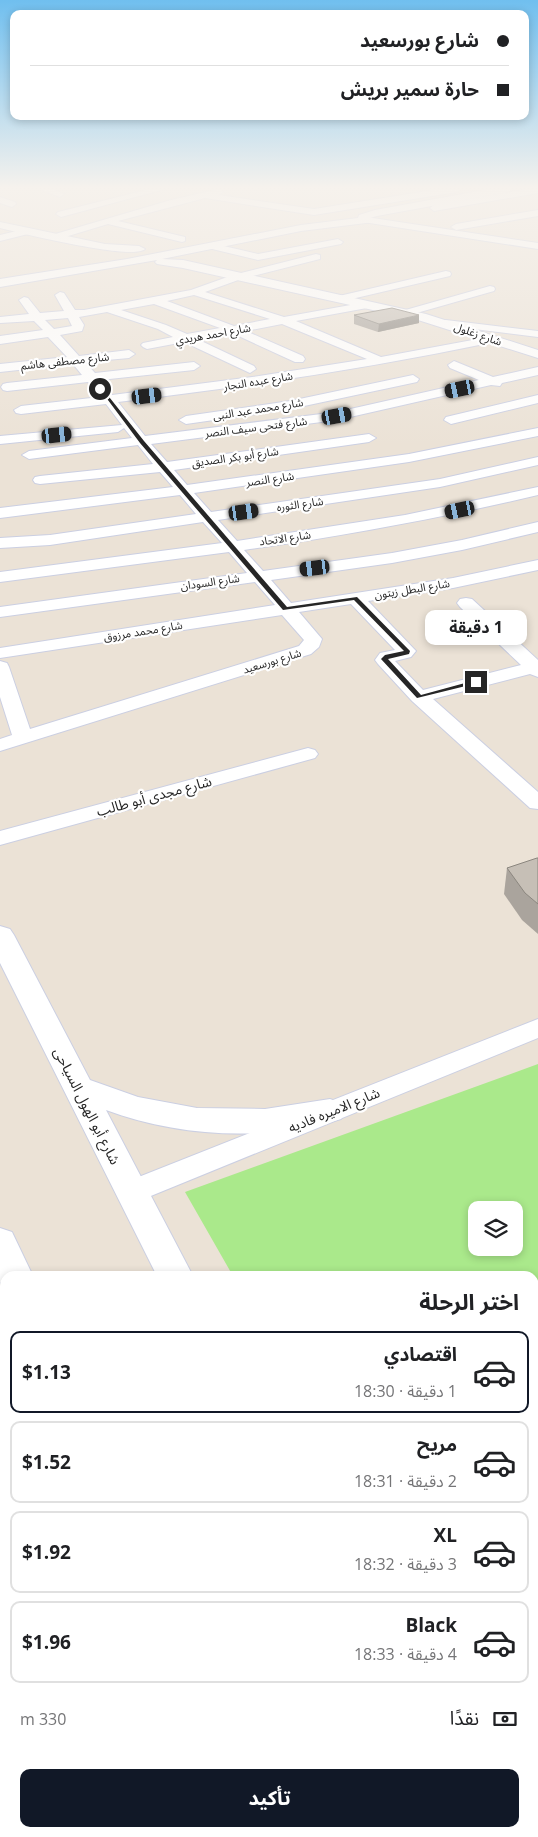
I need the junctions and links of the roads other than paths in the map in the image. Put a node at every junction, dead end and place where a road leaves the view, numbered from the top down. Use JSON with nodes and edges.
{"nodes":[{"id":1,"x":50,"y":275,"type":"edge"},
{"id":2,"x":231,"y":275,"type":"edge"},
{"id":3,"x":246,"y":275,"type":"edge"},
{"id":4,"x":443,"y":275,"type":"edge"},
{"id":5,"x":237,"y":277,"type":"junction"},
{"id":6,"x":0,"y":283,"type":"edge"},
{"id":7,"x":490,"y":289,"type":"dead end"},
{"id":8,"x":194,"y":292,"type":"junction"},
{"id":9,"x":60,"y":295,"type":"dead end"},
{"id":10,"x":340,"y":299,"type":"junction"},
{"id":11,"x":24,"y":300,"type":"dead end"},
{"id":12,"x":155,"y":301,"type":"junction"},
{"id":13,"x":367,"y":305,"type":"junction"},
{"id":14,"x":108,"y":310,"type":"junction"},
{"id":15,"x":406,"y":313,"type":"junction"},
{"id":16,"x":71,"y":315,"type":"junction"},
{"id":17,"x":37,"y":317,"type":"junction"},
{"id":18,"x":0,"y":320,"type":"edge"},
{"id":19,"x":286,"y":321,"type":"junction"},
{"id":20,"x":446,"y":323,"type":"junction"},
{"id":21,"x":237,"y":330,"type":"junction"},
{"id":22,"x":52,"y":334,"type":"junction"},
{"id":23,"x":538,"y":334,"type":"edge"},
{"id":24,"x":185,"y":338,"type":"junction"},
{"id":25,"x":494,"y":339,"type":"junction"},
{"id":26,"x":0,"y":340,"type":"edge"},
{"id":27,"x":147,"y":345,"type":"dead end"},
{"id":28,"x":129,"y":354,"type":"dead end"},
{"id":29,"x":538,"y":354,"type":"edge"},
{"id":30,"x":299,"y":359,"type":"dead end"},
{"id":31,"x":76,"y":360,"type":"junction"},
{"id":32,"x":380,"y":361,"type":"junction"},
{"id":33,"x":454,"y":365,"type":"dead end"},
{"id":34,"x":194,"y":366,"type":"dead end"},
{"id":35,"x":0,"y":368,"type":"edge"},
{"id":36,"x":250,"y":369,"type":"dead end"},
{"id":37,"x":397,"y":371,"type":"dead end"},
{"id":38,"x":538,"y":371,"type":"edge"},
{"id":39,"x":92,"y":378,"type":"junction"},
{"id":40,"x":413,"y":379,"type":"junction"},
{"id":41,"x":493,"y":382,"type":"junction"},
{"id":42,"x":7,"y":387,"type":"dead end"},
{"id":43,"x":444,"y":393,"type":"junction"},
{"id":44,"x":108,"y":400,"type":"junction"},
{"id":45,"x":536,"y":400,"type":"edge"},
{"id":46,"x":21,"y":410,"type":"dead end"},
{"id":47,"x":451,"y":420,"type":"dead end"},
{"id":48,"x":170,"y":422,"type":"dead end"},
{"id":49,"x":150,"y":424,"type":"dead end"},
{"id":50,"x":130,"y":427,"type":"junction"},
{"id":51,"x":538,"y":432,"type":"edge"},
{"id":52,"x":369,"y":438,"type":"dead end"},
{"id":53,"x":511,"y":438,"type":"junction"},
{"id":54,"x":0,"y":440,"type":"edge"},
{"id":55,"x":142,"y":442,"type":"junction"},
{"id":56,"x":538,"y":452,"type":"edge"},
{"id":57,"x":29,"y":456,"type":"dead end"},
{"id":58,"x":538,"y":461,"type":"edge"},
{"id":59,"x":164,"y":467,"type":"junction"},
{"id":60,"x":40,"y":480,"type":"dead end"},
{"id":61,"x":184,"y":490,"type":"junction"},
{"id":62,"x":538,"y":491,"type":"edge"},
{"id":63,"x":0,"y":513,"type":"edge"},
{"id":64,"x":207,"y":517,"type":"junction"},
{"id":65,"x":538,"y":527,"type":"edge"},
{"id":66,"x":0,"y":543,"type":"edge"},
{"id":67,"x":231,"y":546,"type":"junction"},
{"id":68,"x":538,"y":565,"type":"edge"},
{"id":69,"x":257,"y":576,"type":"junction"},
{"id":70,"x":0,"y":577,"type":"edge"},
{"id":71,"x":355,"y":598,"type":"junction"},
{"id":72,"x":466,"y":603,"type":"dead end"},
{"id":73,"x":286,"y":609,"type":"junction"},
{"id":74,"x":0,"y":612,"type":"edge"},
{"id":75,"x":0,"y":653,"type":"edge"},
{"id":76,"x":0,"y":667,"type":"edge"},
{"id":77,"x":536,"y":668,"type":"edge"},
{"id":78,"x":419,"y":697,"type":"junction"},
{"id":79,"x":23,"y":738,"type":"junction"},
{"id":80,"x":0,"y":745,"type":"edge"},
{"id":81,"x":308,"y":754,"type":"dead end"},
{"id":82,"x":538,"y":804,"type":"edge"},
{"id":83,"x":0,"y":838,"type":"edge"},
{"id":84,"x":0,"y":935,"type":"edge"},
{"id":85,"x":538,"y":1028,"type":"edge"},
{"id":86,"x":77,"y":1087,"type":"junction"},
{"id":87,"x":330,"y":1111,"type":"junction"},
{"id":88,"x":131,"y":1192,"type":"junction"},
{"id":89,"x":0,"y":1242,"type":"edge"},
{"id":90,"x":13,"y":1271,"type":"edge"},
{"id":91,"x":172,"y":1271,"type":"edge"}],
"edges":[{"from":1,"to":6,"type":"main road"},
{"from":2,"to":5,"type":"main road","name":"شارع زغلول"},
{"from":3,"to":5,"type":"street"},
{"from":4,"to":10,"type":"street"},
{"from":5,"to":8,"type":"street"},
{"from":5,"to":10,"type":"main road","name":"شارع زغلول"},
{"from":7,"to":15,"type":"street"},
{"from":8,"to":12,"type":"street"},
{"from":8,"to":19,"type":"street"},
{"from":9,"to":16,"type":"street"},
{"from":10,"to":13,"type":"main road","name":"شارع زغلول"},
{"from":11,"to":17,"type":"street","name":"شارع بورسعيد"},
{"from":12,"to":14,"type":"street"},
{"from":12,"to":21,"type":"street"},
{"from":13,"to":15,"type":"main road","name":"شارع زغلول"},
{"from":13,"to":19,"type":"street","name":"شارع احمد هريدي"},
{"from":14,"to":16,"type":"street"},
{"from":14,"to":24,"type":"street"},
{"from":15,"to":20,"type":"main road","name":"شارع زغلول"},
{"from":16,"to":17,"type":"street"},
{"from":16,"to":22,"type":"street"},
{"from":17,"to":18,"type":"street"},
{"from":17,"to":22,"type":"street","name":"شارع بورسعيد"},
{"from":19,"to":21,"type":"street","name":"شارع احمد هريدي"},
{"from":19,"to":32,"type":"street"},
{"from":20,"to":23,"type":"street"},
{"from":20,"to":25,"type":"main road","name":"شارع زغلول"},
{"from":21,"to":24,"type":"street","name":"شارع احمد هريدي"},
{"from":21,"to":30,"type":"street"},
{"from":22,"to":26,"type":"street"},
{"from":22,"to":31,"type":"street","name":"شارع بورسعيد"},
{"from":24,"to":27,"type":"street","name":"شارع احمد هريدي"},
{"from":24,"to":36,"type":"street"},
{"from":25,"to":29,"type":"main road","name":"شارع زغلول"},
{"from":25,"to":32,"type":"street","name":"شارع عبده النجار"},
{"from":28,"to":31,"type":"street","name":"شارع مصطفى هاشم"},
{"from":31,"to":35,"type":"street","name":"شارع مصطفى هاشم"},
{"from":31,"to":39,"type":"street","name":"شارع بورسعيد"},
{"from":32,"to":44,"type":"street","name":"شارع عبده النجار"},
{"from":33,"to":41,"type":"street"},
{"from":34,"to":39,"type":"street"},
{"from":37,"to":40,"type":"street"},
{"from":38,"to":41,"type":"street","name":"شارع فتحى سيف النصر"},
{"from":39,"to":42,"type":"street"},
{"from":39,"to":44,"type":"street","name":"شارع بورسعيد"},
{"from":40,"to":43,"type":"street"},
{"from":40,"to":48,"type":"street","name":"شارع محمد عبد النبى"},
{"from":41,"to":43,"type":"street","name":"شارع فتحى سيف النصر"},
{"from":41,"to":45,"type":"street"},
{"from":43,"to":55,"type":"street","name":"شارع فتحى سيف النصر"},
{"from":44,"to":46,"type":"street","name":"شارع عبده النجار"},
{"from":44,"to":50,"type":"street","name":"شارع بورسعيد"},
{"from":45,"to":47,"type":"street"},
{"from":49,"to":50,"type":"street"},
{"from":50,"to":54,"type":"street"},
{"from":50,"to":55,"type":"street","name":"شارع بورسعيد"},
{"from":51,"to":53,"type":"street","name":"شارع النصر"},
{"from":52,"to":59,"type":"street","name":"شارع أبو بكر الصديق"},
{"from":53,"to":56,"type":"street"},
{"from":53,"to":61,"type":"street","name":"شارع النصر"},
{"from":55,"to":57,"type":"street","name":"شارع فتحى سيف النصر"},
{"from":55,"to":59,"type":"street","name":"شارع بورسعيد"},
{"from":58,"to":64,"type":"street","name":"شارع الثوره"},
{"from":59,"to":60,"type":"street","name":"شارع أبو بكر الصديق"},
{"from":59,"to":61,"type":"street","name":"شارع بورسعيد"},
{"from":61,"to":63,"type":"street","name":"شارع النصر"},
{"from":61,"to":64,"type":"street","name":"شارع بورسعيد"},
{"from":62,"to":67,"type":"street","name":"شارع الاتحاد"},
{"from":64,"to":66,"type":"street","name":"شارع الثوره"},
{"from":64,"to":67,"type":"street","name":"شارع بورسعيد"},
{"from":65,"to":69,"type":"street","name":"شارع السودان"},
{"from":67,"to":69,"type":"street","name":"شارع بورسعيد"},
{"from":67,"to":70,"type":"street","name":"شارع الاتحاد"},
{"from":68,"to":71,"type":"street","name":"شارع البطل زيتون"},
{"from":69,"to":73,"type":"street","name":"شارع بورسعيد"},
{"from":69,"to":74,"type":"street","name":"شارع السودان"},
{"from":71,"to":73,"type":"street","name":"شارع البطل زيتون"},
{"from":71,"to":78,"type":"street"},
{"from":72,"to":77,"type":"street"},
{"from":73,"to":75,"type":"street","name":"شارع محمد مرزوق"},
{"from":73,"to":79,"type":"street","name":"شارع بورسعيد"},
{"from":76,"to":79,"type":"street"},
{"from":77,"to":78,"type":"street"},
{"from":78,"to":82,"type":"street"},
{"from":79,"to":80,"type":"street","name":"شارع بورسعيد"},
{"from":81,"to":83,"type":"street","name":"شارع مجدى أبو طالب"},
{"from":84,"to":86,"type":"main road","name":"شارع أبو الهول السياحى"},
{"from":85,"to":87,"type":"street","name":"شارع الاميره فاديه"},
{"from":86,"to":87,"type":"main road"},
{"from":86,"to":88,"type":"main road","name":"شارع أبو الهول السياحى"},
{"from":87,"to":88,"type":"street","name":"شارع الاميره فاديه"},
{"from":88,"to":91,"type":"main road","name":"شارع أبو الهول السياحى"},
{"from":89,"to":90,"type":"main road"}]}
